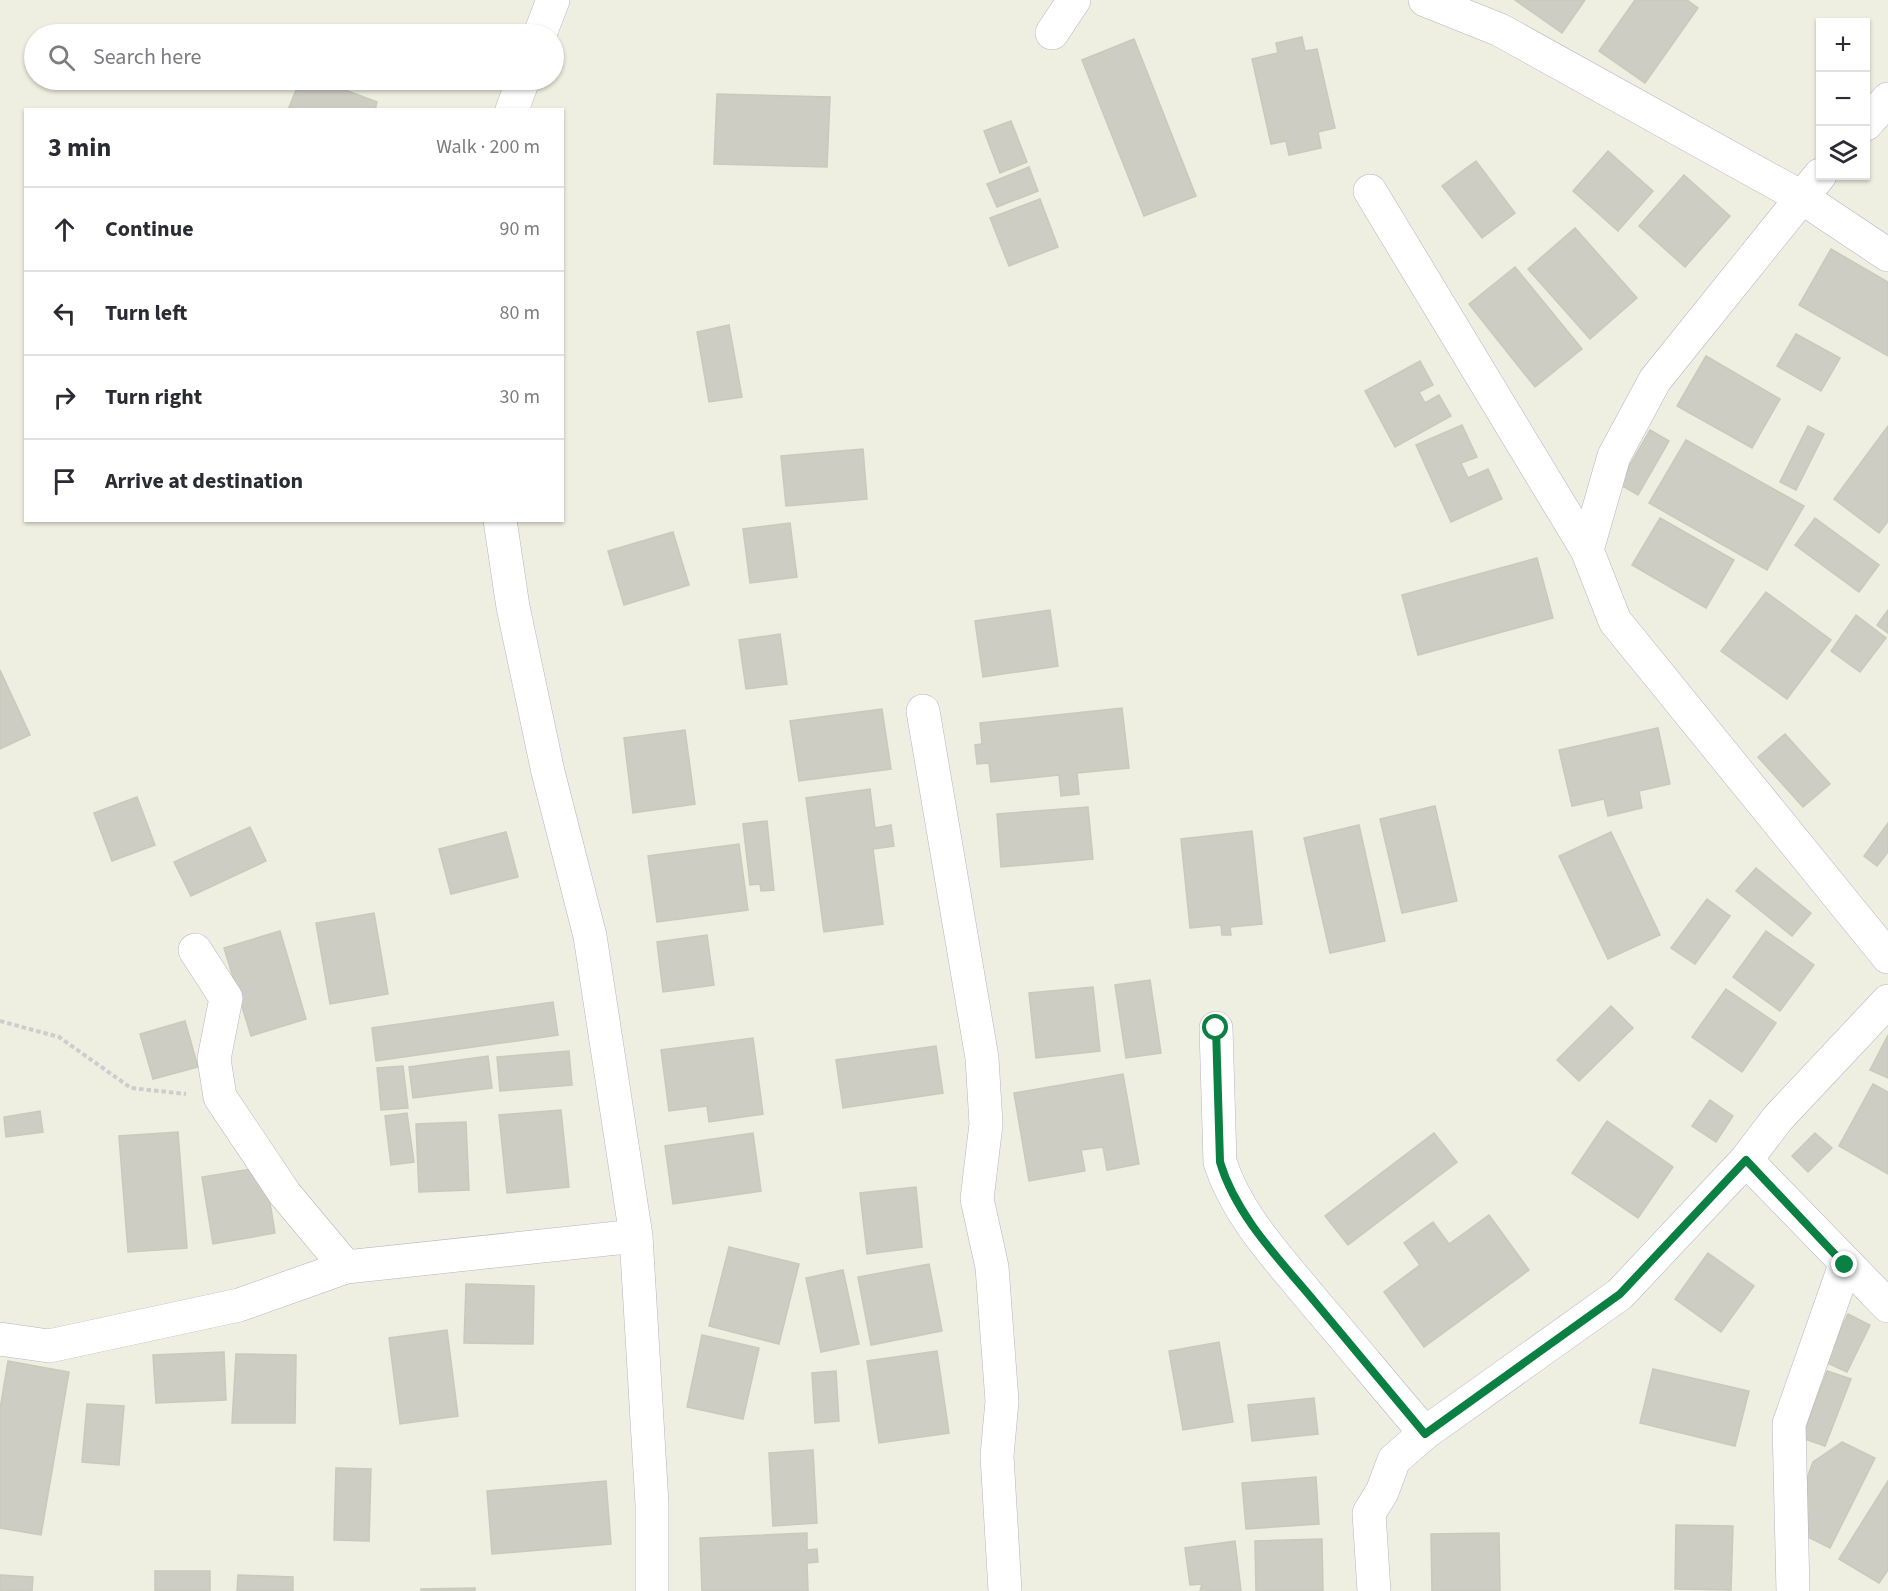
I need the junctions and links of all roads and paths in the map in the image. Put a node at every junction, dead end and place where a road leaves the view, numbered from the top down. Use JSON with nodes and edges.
{"nodes":[{"id":1,"x":553,"y":0,"type":"edge"},
{"id":2,"x":1074,"y":0,"type":"edge"},
{"id":3,"x":1425,"y":0,"type":"edge"},
{"id":4,"x":544,"y":24,"type":"edge"},
{"id":5,"x":1052,"y":33,"type":"dead end"},
{"id":6,"x":519,"y":90,"type":"edge"},
{"id":7,"x":1888,"y":99,"type":"edge"},
{"id":8,"x":513,"y":108,"type":"edge"},
{"id":9,"x":1870,"y":119,"type":"edge"},
{"id":10,"x":1811,"y":186,"type":"edge"},
{"id":11,"x":1370,"y":191,"type":"dead end"},
{"id":12,"x":1888,"y":255,"type":"edge"},
{"id":13,"x":500,"y":522,"type":"edge"},
{"id":14,"x":1587,"y":550,"type":"junction"},
{"id":15,"x":923,"y":711,"type":"dead end"},
{"id":16,"x":195,"y":950,"type":"dead end"},
{"id":17,"x":1888,"y":957,"type":"edge"},
{"id":18,"x":1888,"y":1001,"type":"edge"},
{"id":19,"x":0,"y":1021,"type":"edge"},
{"id":20,"x":1216,"y":1028,"type":"dead end"},
{"id":21,"x":220,"y":1097,"type":"junction"},
{"id":22,"x":1746,"y":1160,"type":"junction"},
{"id":23,"x":636,"y":1236,"type":"junction"},
{"id":24,"x":1845,"y":1265,"type":"junction"},
{"id":25,"x":346,"y":1267,"type":"junction"},
{"id":26,"x":1888,"y":1306,"type":"edge"},
{"id":27,"x":0,"y":1339,"type":"edge"},
{"id":28,"x":1425,"y":1434,"type":"junction"},
{"id":29,"x":652,"y":1591,"type":"edge"},
{"id":30,"x":1005,"y":1591,"type":"edge"},
{"id":31,"x":1374,"y":1591,"type":"edge"},
{"id":32,"x":1793,"y":1591,"type":"edge"}],
"edges":[{"from":1,"to":4,"type":"street"},
{"from":2,"to":5,"type":"street"},
{"from":3,"to":10,"type":"street"},
{"from":6,"to":8,"type":"street"},
{"from":7,"to":9,"type":"street"},
{"from":10,"to":12,"type":"street"},
{"from":10,"to":14,"type":"street"},
{"from":11,"to":14,"type":"street"},
{"from":13,"to":23,"type":"street"},
{"from":14,"to":17,"type":"street"},
{"from":15,"to":30,"type":"street"},
{"from":16,"to":21,"type":"street"},
{"from":18,"to":22,"type":"street"},
{"from":19,"to":21,"type":"path"},
{"from":20,"to":28,"type":"street"},
{"from":21,"to":25,"type":"street"},
{"from":22,"to":24,"type":"street"},
{"from":22,"to":28,"type":"street"},
{"from":23,"to":25,"type":"street"},
{"from":23,"to":29,"type":"street"},
{"from":24,"to":26,"type":"street"},
{"from":24,"to":32,"type":"street"},
{"from":25,"to":27,"type":"street"},
{"from":28,"to":31,"type":"street"}]}
